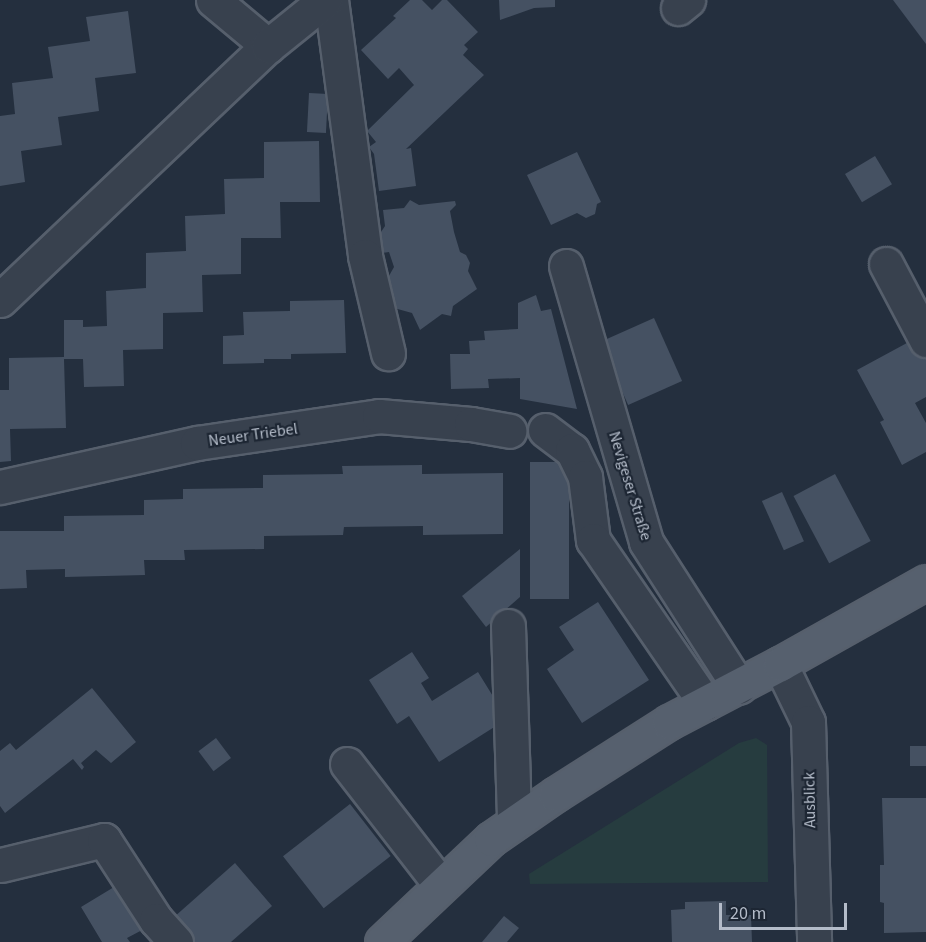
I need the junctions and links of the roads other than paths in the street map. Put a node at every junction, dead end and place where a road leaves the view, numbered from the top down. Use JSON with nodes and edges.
{"nodes":[{"id":1,"x":213,"y":0,"type":"edge"},
{"id":2,"x":325,"y":0,"type":"edge"},
{"id":3,"x":331,"y":0,"type":"edge"},
{"id":4,"x":268,"y":46,"type":"junction"},
{"id":5,"x":886,"y":264,"type":"dead end"},
{"id":6,"x":566,"y":266,"type":"dead end"},
{"id":7,"x":0,"y":300,"type":"edge"},
{"id":8,"x":926,"y":340,"type":"edge"},
{"id":9,"x":388,"y":353,"type":"dead end"},
{"id":10,"x":545,"y":430,"type":"dead end"},
{"id":11,"x":509,"y":431,"type":"dead end"},
{"id":12,"x":0,"y":487,"type":"edge"},
{"id":13,"x":926,"y":582,"type":"edge"},
{"id":14,"x":508,"y":626,"type":"dead end"},
{"id":15,"x":780,"y":664,"type":"junction"},
{"id":16,"x":738,"y":687,"type":"junction"},
{"id":17,"x":705,"y":703,"type":"junction"},
{"id":18,"x":346,"y":764,"type":"dead end"},
{"id":19,"x":514,"y":822,"type":"junction"},
{"id":20,"x":1,"y":865,"type":"edge"},
{"id":21,"x":441,"y":885,"type":"junction"},
{"id":22,"x":176,"y":942,"type":"edge"},
{"id":23,"x":382,"y":942,"type":"edge"},
{"id":24,"x":814,"y":942,"type":"edge"}],
"edges":[{"from":1,"to":4,"type":"street"},
{"from":2,"to":4,"type":"street"},
{"from":3,"to":9,"type":"street"},
{"from":4,"to":7,"type":"street"},
{"from":5,"to":8,"type":"street"},
{"from":6,"to":16,"type":"street","name":"Nevigeser Straße"},
{"from":10,"to":17,"type":"street"},
{"from":11,"to":12,"type":"street","name":"Neuer Triebel"},
{"from":13,"to":15,"type":"main road"},
{"from":14,"to":19,"type":"street"},
{"from":15,"to":16,"type":"main road"},
{"from":15,"to":24,"type":"street","name":"Ausblick"},
{"from":16,"to":17,"type":"main road"},
{"from":17,"to":19,"type":"main road"},
{"from":18,"to":21,"type":"street"},
{"from":19,"to":21,"type":"main road"},
{"from":20,"to":22,"type":"street"},
{"from":21,"to":23,"type":"main road"}]}
